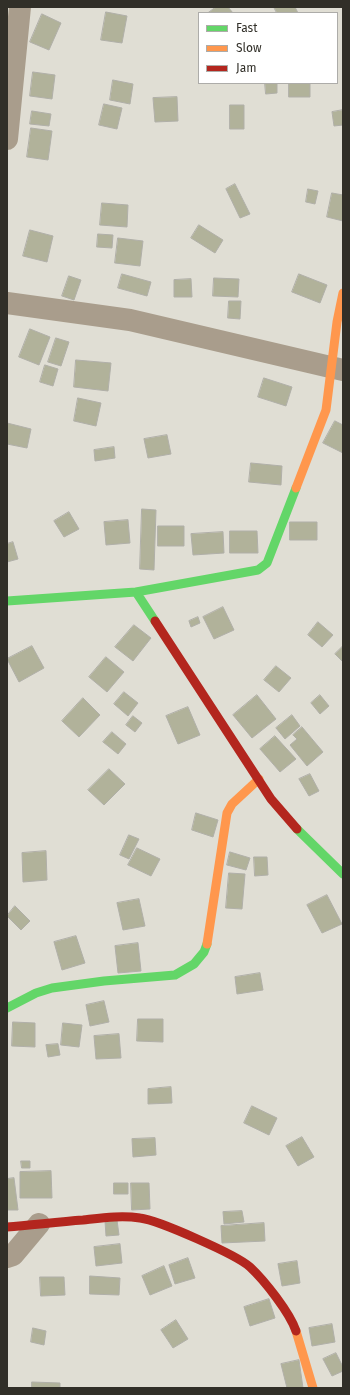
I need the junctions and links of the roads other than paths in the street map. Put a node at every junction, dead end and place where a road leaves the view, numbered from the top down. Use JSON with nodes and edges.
{"nodes":[{"id":1,"x":20,"y":7,"type":"edge"},
{"id":2,"x":9,"y":89,"type":"edge"},
{"id":3,"x":7,"y":139,"type":"edge"},
{"id":4,"x":343,"y":294,"type":"edge"},
{"id":5,"x":7,"y":303,"type":"edge"},
{"id":6,"x":337,"y":368,"type":"edge"},
{"id":7,"x":136,"y":592,"type":"junction"},
{"id":8,"x":7,"y":601,"type":"edge"},
{"id":9,"x":259,"y":779,"type":"junction"},
{"id":10,"x":343,"y":874,"type":"edge"},
{"id":11,"x":7,"y":1008,"type":"edge"},
{"id":12,"x":39,"y":1224,"type":"junction"},
{"id":13,"x":7,"y":1227,"type":"edge"},
{"id":14,"x":7,"y":1257,"type":"edge"},
{"id":15,"x":313,"y":1388,"type":"edge"}],
"edges":[{"from":1,"to":2,"type":"street"},
{"from":2,"to":3,"type":"street"},
{"from":4,"to":6,"type":"street"},
{"from":5,"to":6,"type":"street"},
{"from":6,"to":7,"type":"street"},
{"from":7,"to":8,"type":"street"},
{"from":7,"to":9,"type":"street"},
{"from":9,"to":10,"type":"street"},
{"from":9,"to":11,"type":"street"},
{"from":12,"to":13,"type":"street"},
{"from":12,"to":14,"type":"street"},
{"from":12,"to":15,"type":"street"}]}
